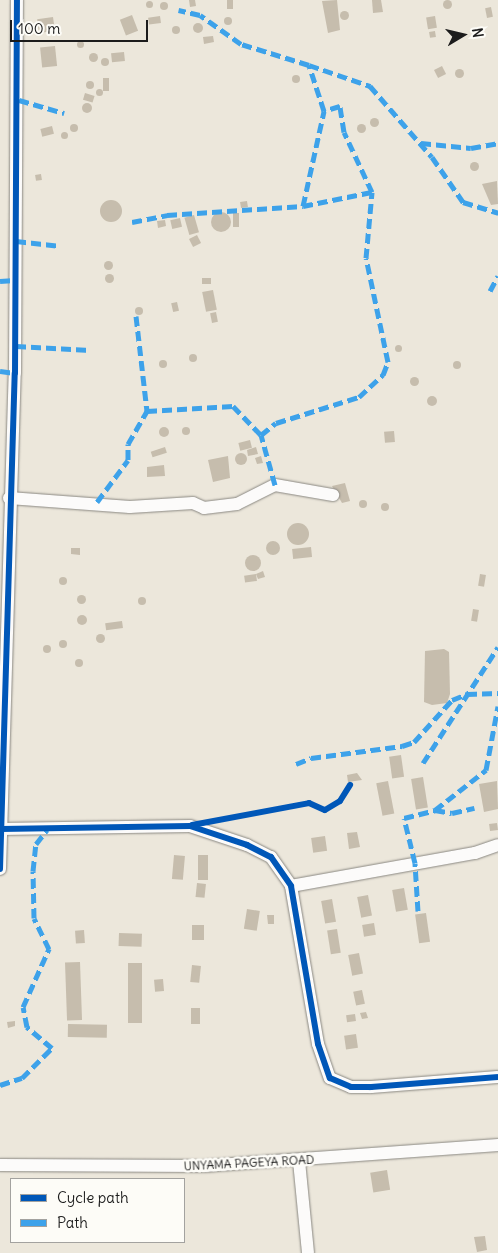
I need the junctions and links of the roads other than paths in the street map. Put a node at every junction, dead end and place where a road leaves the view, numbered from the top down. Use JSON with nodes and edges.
{"nodes":[{"id":1,"x":17,"y":0,"type":"edge"},
{"id":2,"x":332,"y":495,"type":"dead end"},
{"id":3,"x":9,"y":498,"type":"junction"},
{"id":4,"x":2,"y":759,"type":"edge"},
{"id":5,"x":1,"y":829,"type":"edge"},
{"id":6,"x":498,"y":845,"type":"edge"},
{"id":7,"x":0,"y":869,"type":"edge"},
{"id":8,"x":291,"y":886,"type":"junction"},
{"id":9,"x":498,"y":1077,"type":"edge"},
{"id":10,"x":498,"y":1145,"type":"edge"},
{"id":11,"x":299,"y":1161,"type":"junction"},
{"id":12,"x":0,"y":1165,"type":"edge"},
{"id":13,"x":308,"y":1253,"type":"edge"}],
"edges":[{"from":1,"to":3,"type":"street"},
{"from":2,"to":3,"type":"street"},
{"from":3,"to":4,"type":"street"},
{"from":4,"to":5,"type":"street"},
{"from":5,"to":7,"type":"street"},
{"from":5,"to":8,"type":"street"},
{"from":6,"to":8,"type":"street"},
{"from":8,"to":9,"type":"street"},
{"from":10,"to":11,"type":"street","name":"UNYAMA PAGEYA ROAD"},
{"from":11,"to":12,"type":"street","name":"UNYAMA PAGEYA ROAD"},
{"from":11,"to":13,"type":"street"}]}
